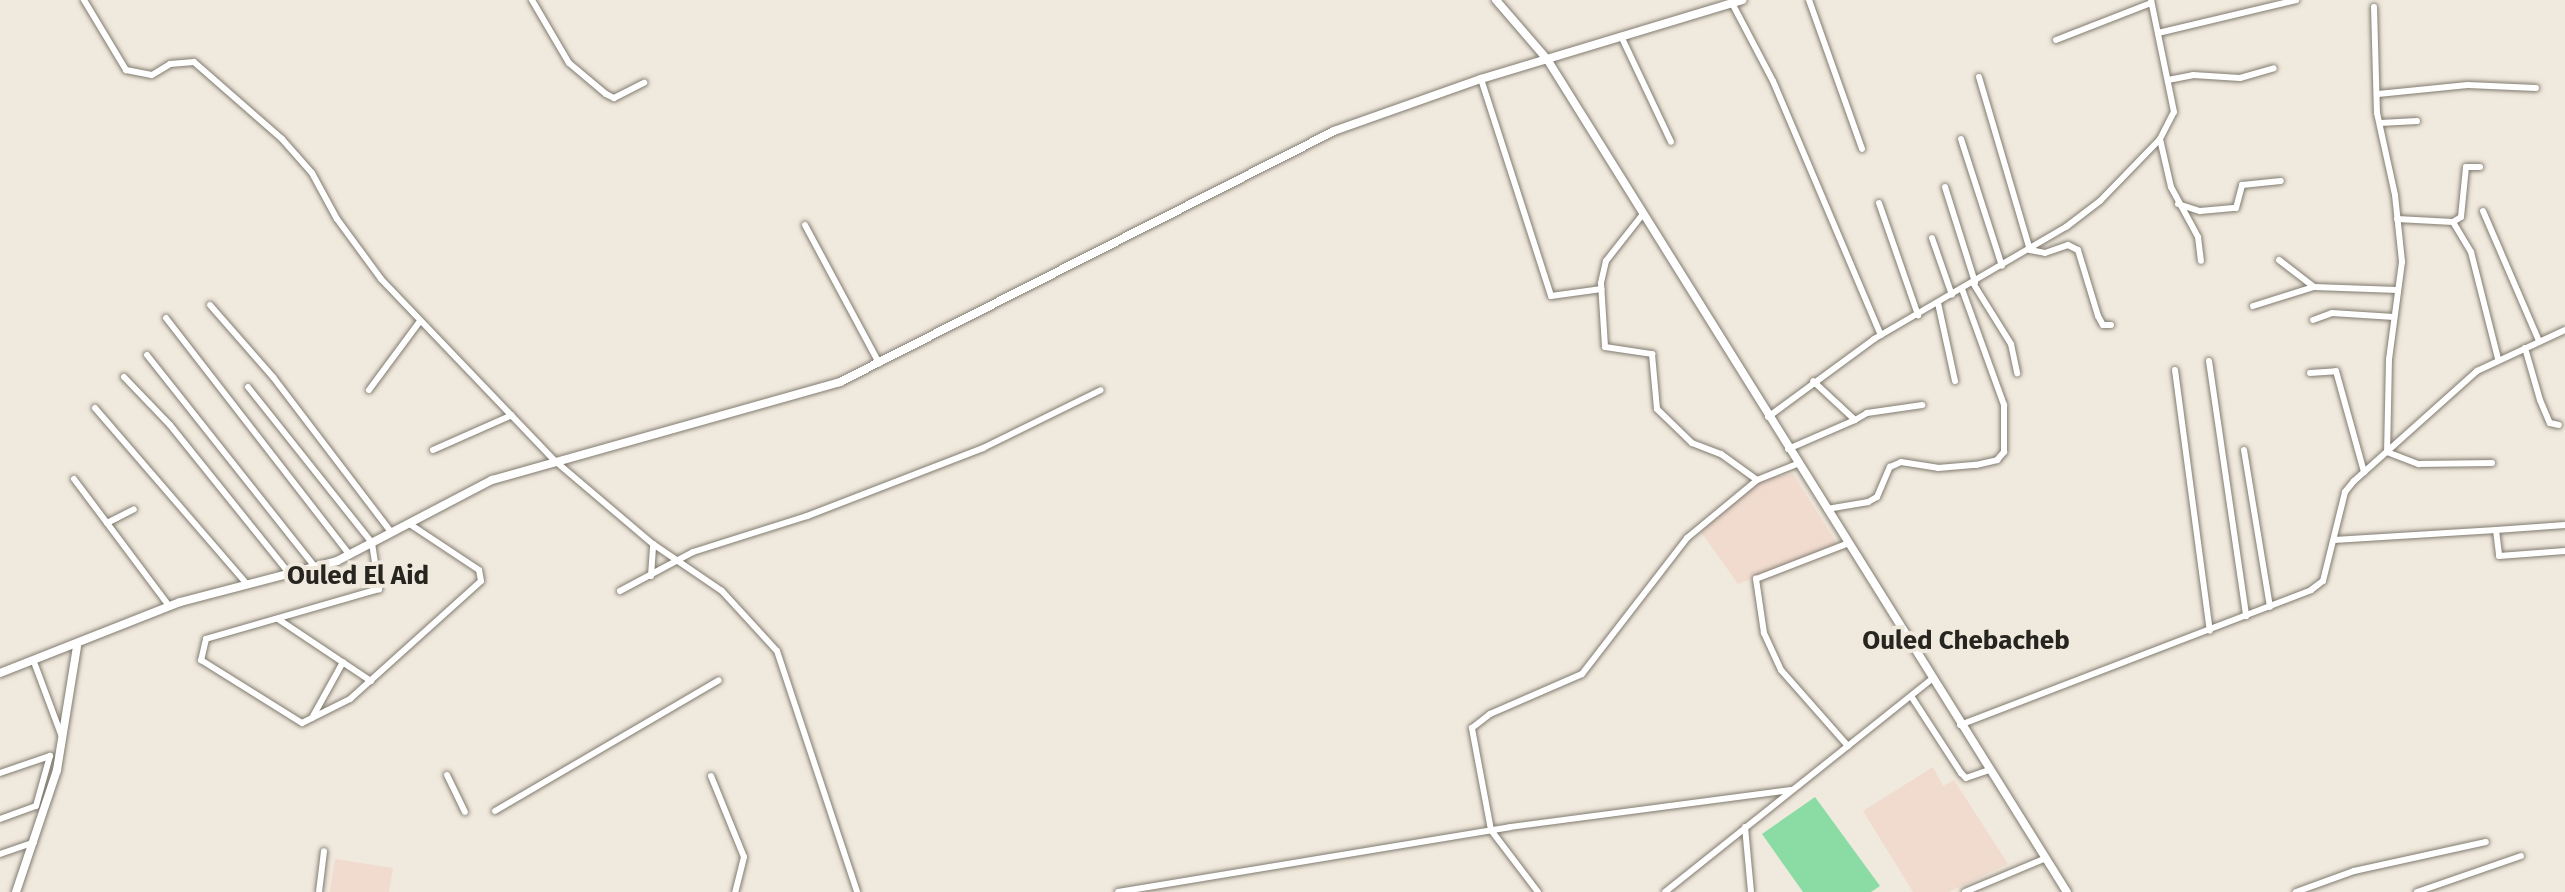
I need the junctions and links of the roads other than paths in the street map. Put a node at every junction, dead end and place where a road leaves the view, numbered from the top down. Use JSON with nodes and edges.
{"nodes":[{"id":1,"x":84,"y":0,"type":"edge"},
{"id":2,"x":532,"y":0,"type":"edge"},
{"id":3,"x":1496,"y":0,"type":"edge"},
{"id":4,"x":1742,"y":0,"type":"edge"},
{"id":5,"x":1809,"y":0,"type":"edge"},
{"id":6,"x":2296,"y":0,"type":"edge"},
{"id":7,"x":2151,"y":1,"type":"edge"},
{"id":8,"x":1732,"y":3,"type":"junction"},
{"id":9,"x":2374,"y":7,"type":"dead end"},
{"id":10,"x":2158,"y":33,"type":"junction"},
{"id":11,"x":1621,"y":36,"type":"junction"},
{"id":12,"x":2056,"y":40,"type":"dead end"},
{"id":13,"x":1547,"y":59,"type":"junction"},
{"id":14,"x":2274,"y":68,"type":"dead end"},
{"id":15,"x":1979,"y":77,"type":"dead end"},
{"id":16,"x":1481,"y":79,"type":"junction"},
{"id":17,"x":2168,"y":80,"type":"junction"},
{"id":18,"x":644,"y":83,"type":"dead end"},
{"id":19,"x":2536,"y":88,"type":"dead end"},
{"id":20,"x":2378,"y":94,"type":"junction"},
{"id":21,"x":2417,"y":121,"type":"dead end"},
{"id":22,"x":2380,"y":123,"type":"junction"},
{"id":23,"x":1961,"y":139,"type":"dead end"},
{"id":24,"x":2160,"y":139,"type":"junction"},
{"id":25,"x":1671,"y":142,"type":"dead end"},
{"id":26,"x":1862,"y":149,"type":"dead end"},
{"id":27,"x":2480,"y":167,"type":"dead end"},
{"id":28,"x":2281,"y":181,"type":"dead end"},
{"id":29,"x":1945,"y":187,"type":"dead end"},
{"id":30,"x":1879,"y":203,"type":"dead end"},
{"id":31,"x":2178,"y":204,"type":"junction"},
{"id":32,"x":2483,"y":211,"type":"dead end"},
{"id":33,"x":1643,"y":214,"type":"junction"},
{"id":34,"x":2397,"y":219,"type":"junction"},
{"id":35,"x":2453,"y":222,"type":"junction"},
{"id":36,"x":805,"y":225,"type":"dead end"},
{"id":37,"x":1932,"y":238,"type":"dead end"},
{"id":38,"x":2030,"y":250,"type":"junction"},
{"id":39,"x":2279,"y":260,"type":"dead end"},
{"id":40,"x":2201,"y":261,"type":"dead end"},
{"id":41,"x":2002,"y":266,"type":"junction"},
{"id":42,"x":1974,"y":282,"type":"junction"},
{"id":43,"x":2314,"y":287,"type":"junction"},
{"id":44,"x":1602,"y":289,"type":"junction"},
{"id":45,"x":1962,"y":289,"type":"junction"},
{"id":46,"x":2398,"y":290,"type":"junction"},
{"id":47,"x":1952,"y":295,"type":"junction"},
{"id":48,"x":1938,"y":303,"type":"junction"},
{"id":49,"x":210,"y":305,"type":"dead end"},
{"id":50,"x":2253,"y":306,"type":"dead end"},
{"id":51,"x":1918,"y":315,"type":"junction"},
{"id":52,"x":2394,"y":317,"type":"junction"},
{"id":53,"x":166,"y":318,"type":"dead end"},
{"id":54,"x":2313,"y":320,"type":"dead end"},
{"id":55,"x":420,"y":321,"type":"junction"},
{"id":56,"x":2111,"y":325,"type":"dead end"},
{"id":57,"x":2565,"y":330,"type":"edge"},
{"id":58,"x":1881,"y":335,"type":"junction"},
{"id":59,"x":2539,"y":341,"type":"junction"},
{"id":60,"x":2525,"y":348,"type":"junction"},
{"id":61,"x":147,"y":355,"type":"dead end"},
{"id":62,"x":2498,"y":359,"type":"junction"},
{"id":63,"x":2209,"y":361,"type":"dead end"},
{"id":64,"x":879,"y":364,"type":"junction"},
{"id":65,"x":2175,"y":370,"type":"dead end"},
{"id":66,"x":2017,"y":373,"type":"dead end"},
{"id":67,"x":2310,"y":373,"type":"dead end"},
{"id":68,"x":124,"y":377,"type":"dead end"},
{"id":69,"x":1813,"y":381,"type":"junction"},
{"id":70,"x":1955,"y":381,"type":"dead end"},
{"id":71,"x":248,"y":387,"type":"dead end"},
{"id":72,"x":369,"y":390,"type":"dead end"},
{"id":73,"x":1101,"y":390,"type":"dead end"},
{"id":74,"x":1922,"y":405,"type":"dead end"},
{"id":75,"x":95,"y":408,"type":"dead end"},
{"id":76,"x":512,"y":415,"type":"junction"},
{"id":77,"x":1768,"y":417,"type":"junction"},
{"id":78,"x":1855,"y":420,"type":"junction"},
{"id":79,"x":2559,"y":425,"type":"dead end"},
{"id":80,"x":1788,"y":449,"type":"junction"},
{"id":81,"x":433,"y":450,"type":"dead end"},
{"id":82,"x":2244,"y":450,"type":"dead end"},
{"id":83,"x":2387,"y":452,"type":"junction"},
{"id":84,"x":555,"y":461,"type":"junction"},
{"id":85,"x":2492,"y":463,"type":"dead end"},
{"id":86,"x":1797,"y":464,"type":"junction"},
{"id":87,"x":2364,"y":472,"type":"junction"},
{"id":88,"x":74,"y":479,"type":"dead end"},
{"id":89,"x":1757,"y":480,"type":"junction"},
{"id":90,"x":134,"y":509,"type":"dead end"},
{"id":91,"x":1827,"y":509,"type":"junction"},
{"id":92,"x":107,"y":523,"type":"junction"},
{"id":93,"x":407,"y":523,"type":"junction"},
{"id":94,"x":2565,"y":525,"type":"edge"},
{"id":95,"x":2496,"y":530,"type":"junction"},
{"id":96,"x":391,"y":532,"type":"junction"},
{"id":97,"x":2334,"y":540,"type":"junction"},
{"id":98,"x":372,"y":543,"type":"junction"},
{"id":99,"x":1849,"y":543,"type":"junction"},
{"id":100,"x":653,"y":544,"type":"junction"},
{"id":101,"x":2565,"y":551,"type":"edge"},
{"id":102,"x":350,"y":555,"type":"junction"},
{"id":103,"x":678,"y":562,"type":"junction"},
{"id":104,"x":316,"y":568,"type":"junction"},
{"id":105,"x":290,"y":574,"type":"junction"},
{"id":106,"x":651,"y":576,"type":"junction"},
{"id":107,"x":246,"y":583,"type":"junction"},
{"id":108,"x":620,"y":591,"type":"dead end"},
{"id":109,"x":169,"y":606,"type":"junction"},
{"id":110,"x":2270,"y":607,"type":"junction"},
{"id":111,"x":2246,"y":616,"type":"junction"},
{"id":112,"x":278,"y":619,"type":"junction"},
{"id":113,"x":2210,"y":631,"type":"junction"},
{"id":114,"x":77,"y":647,"type":"junction"},
{"id":115,"x":34,"y":662,"type":"junction"},
{"id":116,"x":343,"y":662,"type":"junction"},
{"id":117,"x":0,"y":673,"type":"edge"},
{"id":118,"x":719,"y":680,"type":"dead end"},
{"id":119,"x":1931,"y":680,"type":"junction"},
{"id":120,"x":371,"y":681,"type":"junction"},
{"id":121,"x":1911,"y":696,"type":"junction"},
{"id":122,"x":312,"y":718,"type":"junction"},
{"id":123,"x":1960,"y":725,"type":"junction"},
{"id":124,"x":63,"y":741,"type":"junction"},
{"id":125,"x":1848,"y":746,"type":"junction"},
{"id":126,"x":61,"y":752,"type":"junction"},
{"id":127,"x":50,"y":756,"type":"junction"},
{"id":128,"x":1989,"y":770,"type":"junction"},
{"id":129,"x":0,"y":773,"type":"edge"},
{"id":130,"x":447,"y":775,"type":"dead end"},
{"id":131,"x":711,"y":776,"type":"dead end"},
{"id":132,"x":1792,"y":790,"type":"junction"},
{"id":133,"x":495,"y":811,"type":"dead end"},
{"id":134,"x":465,"y":812,"type":"dead end"},
{"id":135,"x":0,"y":819,"type":"edge"},
{"id":136,"x":1745,"y":827,"type":"junction"},
{"id":137,"x":1491,"y":830,"type":"junction"},
{"id":138,"x":36,"y":841,"type":"junction"},
{"id":139,"x":2486,"y":842,"type":"dead end"},
{"id":140,"x":324,"y":851,"type":"dead end"},
{"id":141,"x":0,"y":854,"type":"edge"},
{"id":142,"x":2521,"y":856,"type":"dead end"},
{"id":143,"x":2046,"y":858,"type":"junction"},
{"id":144,"x":16,"y":892,"type":"edge"},
{"id":145,"x":319,"y":892,"type":"edge"},
{"id":146,"x":735,"y":892,"type":"edge"},
{"id":147,"x":857,"y":892,"type":"edge"},
{"id":148,"x":1118,"y":892,"type":"edge"},
{"id":149,"x":1538,"y":892,"type":"edge"},
{"id":150,"x":1665,"y":892,"type":"edge"},
{"id":151,"x":1751,"y":892,"type":"edge"},
{"id":152,"x":1965,"y":892,"type":"edge"},
{"id":153,"x":2067,"y":892,"type":"edge"},
{"id":154,"x":2296,"y":892,"type":"edge"},
{"id":155,"x":2417,"y":892,"type":"edge"}],
"edges":[{"from":1,"to":55,"type":"street"},
{"from":2,"to":18,"type":"street"},
{"from":3,"to":13,"type":"street"},
{"from":4,"to":8,"type":"street"},
{"from":5,"to":26,"type":"street"},
{"from":6,"to":10,"type":"street"},
{"from":7,"to":10,"type":"street"},
{"from":7,"to":12,"type":"street"},
{"from":8,"to":11,"type":"street"},
{"from":8,"to":58,"type":"street"},
{"from":9,"to":20,"type":"street"},
{"from":10,"to":17,"type":"street"},
{"from":11,"to":13,"type":"street"},
{"from":11,"to":25,"type":"street"},
{"from":13,"to":16,"type":"street"},
{"from":13,"to":33,"type":"street"},
{"from":14,"to":17,"type":"street"},
{"from":15,"to":38,"type":"street"},
{"from":16,"to":44,"type":"street"},
{"from":16,"to":64,"type":"street"},
{"from":17,"to":24,"type":"street"},
{"from":19,"to":20,"type":"street"},
{"from":20,"to":22,"type":"street"},
{"from":21,"to":22,"type":"street"},
{"from":22,"to":34,"type":"street"},
{"from":23,"to":41,"type":"street"},
{"from":24,"to":31,"type":"street"},
{"from":24,"to":38,"type":"street"},
{"from":27,"to":35,"type":"street"},
{"from":28,"to":31,"type":"street"},
{"from":29,"to":42,"type":"street"},
{"from":30,"to":51,"type":"street"},
{"from":31,"to":40,"type":"street"},
{"from":32,"to":59,"type":"street"},
{"from":33,"to":44,"type":"street"},
{"from":33,"to":77,"type":"street"},
{"from":34,"to":35,"type":"street"},
{"from":34,"to":46,"type":"street"},
{"from":35,"to":62,"type":"street"},
{"from":36,"to":64,"type":"street"},
{"from":37,"to":47,"type":"street"},
{"from":38,"to":41,"type":"street"},
{"from":38,"to":56,"type":"street"},
{"from":39,"to":43,"type":"street"},
{"from":41,"to":42,"type":"street"},
{"from":42,"to":45,"type":"street"},
{"from":42,"to":66,"type":"street"},
{"from":43,"to":46,"type":"street"},
{"from":43,"to":50,"type":"street"},
{"from":44,"to":89,"type":"street"},
{"from":45,"to":47,"type":"street"},
{"from":45,"to":91,"type":"street"},
{"from":46,"to":52,"type":"street"},
{"from":47,"to":48,"type":"street"},
{"from":48,"to":51,"type":"street"},
{"from":48,"to":70,"type":"street"},
{"from":49,"to":96,"type":"street"},
{"from":51,"to":58,"type":"street"},
{"from":52,"to":54,"type":"street"},
{"from":52,"to":83,"type":"street"},
{"from":53,"to":102,"type":"street"},
{"from":55,"to":72,"type":"street"},
{"from":55,"to":76,"type":"street"},
{"from":57,"to":59,"type":"street"},
{"from":58,"to":69,"type":"street"},
{"from":59,"to":60,"type":"street"},
{"from":60,"to":62,"type":"street"},
{"from":60,"to":79,"type":"street"},
{"from":61,"to":104,"type":"street"},
{"from":62,"to":83,"type":"street"},
{"from":63,"to":111,"type":"street"},
{"from":64,"to":84,"type":"street"},
{"from":65,"to":113,"type":"street"},
{"from":67,"to":87,"type":"street"},
{"from":68,"to":105,"type":"street"},
{"from":69,"to":77,"type":"street"},
{"from":69,"to":78,"type":"street"},
{"from":71,"to":98,"type":"street"},
{"from":73,"to":103,"type":"street"},
{"from":74,"to":78,"type":"street"},
{"from":75,"to":107,"type":"street"},
{"from":76,"to":81,"type":"street"},
{"from":76,"to":84,"type":"street"},
{"from":77,"to":80,"type":"street"},
{"from":78,"to":80,"type":"street"},
{"from":80,"to":86,"type":"street"},
{"from":82,"to":110,"type":"street"},
{"from":83,"to":85,"type":"street"},
{"from":83,"to":87,"type":"street"},
{"from":84,"to":93,"type":"street"},
{"from":84,"to":100,"type":"street"},
{"from":86,"to":89,"type":"street"},
{"from":86,"to":91,"type":"street"},
{"from":87,"to":97,"type":"street"},
{"from":88,"to":92,"type":"street"},
{"from":89,"to":137,"type":"street"},
{"from":90,"to":92,"type":"street"},
{"from":91,"to":99,"type":"street"},
{"from":92,"to":109,"type":"street"},
{"from":93,"to":96,"type":"street"},
{"from":93,"to":120,"type":"street"},
{"from":94,"to":95,"type":"street"},
{"from":95,"to":97,"type":"street"},
{"from":95,"to":101,"type":"street"},
{"from":96,"to":98,"type":"street"},
{"from":97,"to":110,"type":"street"},
{"from":98,"to":102,"type":"street"},
{"from":98,"to":112,"type":"street"},
{"from":99,"to":119,"type":"street"},
{"from":99,"to":125,"type":"street"},
{"from":100,"to":103,"type":"street"},
{"from":100,"to":106,"type":"street"},
{"from":102,"to":104,"type":"street"},
{"from":103,"to":106,"type":"street"},
{"from":103,"to":147,"type":"street"},
{"from":104,"to":105,"type":"street"},
{"from":105,"to":107,"type":"street"},
{"from":106,"to":108,"type":"street"},
{"from":107,"to":109,"type":"street"},
{"from":109,"to":114,"type":"street"},
{"from":110,"to":111,"type":"street"},
{"from":111,"to":113,"type":"street"},
{"from":112,"to":116,"type":"street"},
{"from":112,"to":122,"type":"street"},
{"from":113,"to":123,"type":"street"},
{"from":114,"to":115,"type":"street"},
{"from":114,"to":124,"type":"street"},
{"from":115,"to":117,"type":"street"},
{"from":115,"to":124,"type":"street"},
{"from":116,"to":120,"type":"street"},
{"from":116,"to":122,"type":"street"},
{"from":118,"to":133,"type":"street"},
{"from":119,"to":121,"type":"street"},
{"from":119,"to":123,"type":"street"},
{"from":120,"to":122,"type":"street"},
{"from":121,"to":125,"type":"street"},
{"from":121,"to":128,"type":"street"},
{"from":123,"to":128,"type":"street"},
{"from":124,"to":126,"type":"street"},
{"from":125,"to":132,"type":"street"},
{"from":126,"to":127,"type":"street"},
{"from":126,"to":138,"type":"street"},
{"from":127,"to":129,"type":"street"},
{"from":127,"to":135,"type":"street"},
{"from":128,"to":143,"type":"street"},
{"from":130,"to":134,"type":"street"},
{"from":131,"to":146,"type":"street"},
{"from":132,"to":136,"type":"street"},
{"from":132,"to":137,"type":"street"},
{"from":136,"to":150,"type":"street"},
{"from":136,"to":151,"type":"street"},
{"from":137,"to":148,"type":"street"},
{"from":137,"to":149,"type":"street"},
{"from":138,"to":141,"type":"street"},
{"from":138,"to":144,"type":"street"},
{"from":139,"to":154,"type":"street"},
{"from":140,"to":145,"type":"street"},
{"from":142,"to":155,"type":"street"},
{"from":143,"to":152,"type":"street"},
{"from":143,"to":153,"type":"street"}]}
